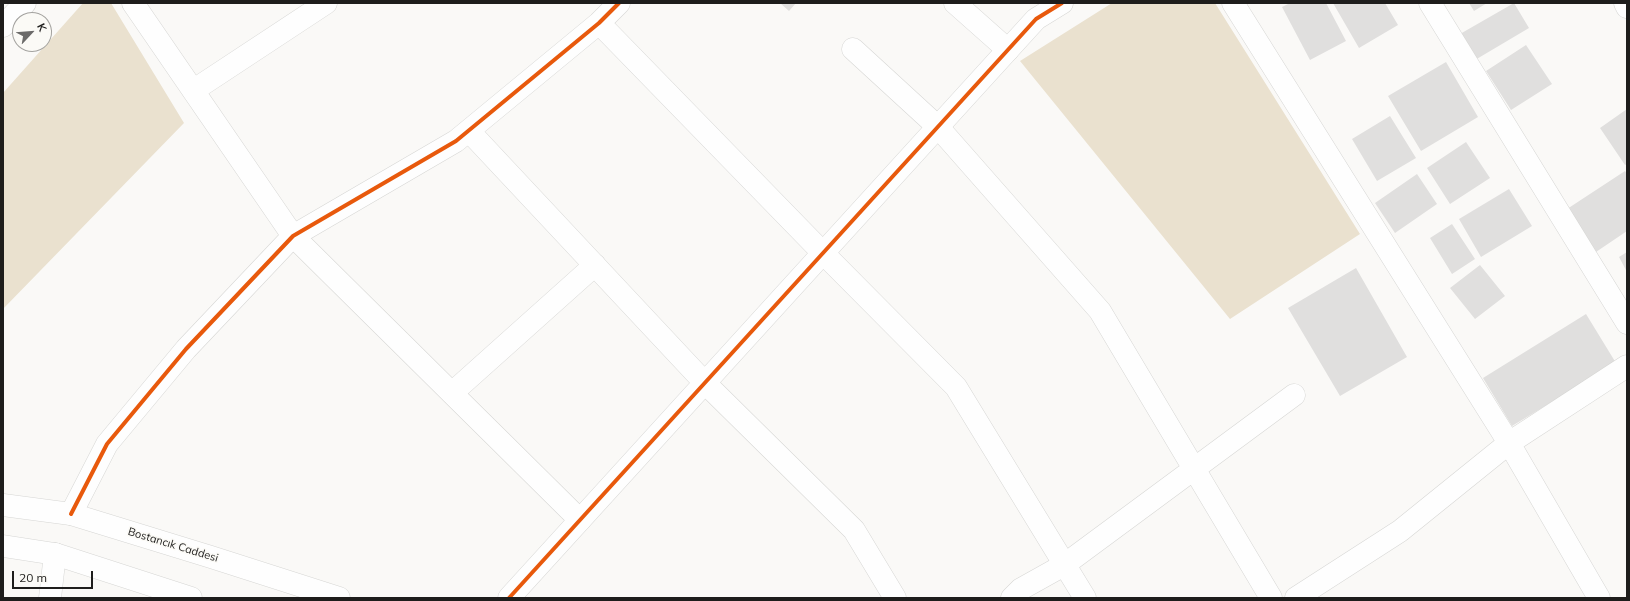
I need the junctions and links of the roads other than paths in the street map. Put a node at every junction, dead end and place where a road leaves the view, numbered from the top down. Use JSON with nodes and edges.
{"nodes":[{"id":1,"x":25,"y":3,"type":"edge"},
{"id":2,"x":134,"y":3,"type":"edge"},
{"id":3,"x":326,"y":3,"type":"edge"},
{"id":4,"x":619,"y":3,"type":"edge"},
{"id":5,"x":955,"y":3,"type":"edge"},
{"id":6,"x":1233,"y":3,"type":"edge"},
{"id":7,"x":1430,"y":3,"type":"edge"},
{"id":8,"x":1625,"y":3,"type":"edge"},
{"id":9,"x":1054,"y":5,"type":"edge"},
{"id":10,"x":1627,"y":7,"type":"edge"},
{"id":11,"x":599,"y":23,"type":"junction"},
{"id":12,"x":3,"y":26,"type":"edge"},
{"id":13,"x":853,"y":49,"type":"dead end"},
{"id":14,"x":1008,"y":50,"type":"junction"},
{"id":15,"x":194,"y":90,"type":"junction"},
{"id":16,"x":938,"y":127,"type":"junction"},
{"id":17,"x":469,"y":131,"type":"junction"},
{"id":18,"x":293,"y":236,"type":"junction"},
{"id":19,"x":823,"y":253,"type":"junction"},
{"id":20,"x":595,"y":265,"type":"junction"},
{"id":21,"x":1627,"y":323,"type":"edge"},
{"id":22,"x":1627,"y":366,"type":"edge"},
{"id":23,"x":705,"y":383,"type":"junction"},
{"id":24,"x":452,"y":394,"type":"junction"},
{"id":25,"x":1294,"y":395,"type":"dead end"},
{"id":26,"x":1509,"y":443,"type":"junction"},
{"id":27,"x":1194,"y":469,"type":"junction"},
{"id":28,"x":3,"y":505,"type":"edge"},
{"id":29,"x":71,"y":514,"type":"junction"},
{"id":30,"x":580,"y":520,"type":"junction"},
{"id":31,"x":3,"y":546,"type":"edge"},
{"id":32,"x":55,"y":554,"type":"junction"},
{"id":33,"x":1064,"y":565,"type":"junction"},
{"id":34,"x":50,"y":598,"type":"edge"},
{"id":35,"x":191,"y":598,"type":"edge"},
{"id":36,"x":339,"y":598,"type":"edge"},
{"id":37,"x":508,"y":598,"type":"edge"},
{"id":38,"x":895,"y":598,"type":"edge"},
{"id":39,"x":1012,"y":598,"type":"edge"},
{"id":40,"x":1085,"y":598,"type":"edge"},
{"id":41,"x":1271,"y":598,"type":"edge"},
{"id":42,"x":1296,"y":598,"type":"edge"},
{"id":43,"x":1600,"y":598,"type":"edge"}],
"edges":[{"from":1,"to":12,"type":"street"},
{"from":2,"to":15,"type":"street"},
{"from":3,"to":15,"type":"street"},
{"from":4,"to":11,"type":"street"},
{"from":5,"to":14,"type":"street"},
{"from":6,"to":26,"type":"street"},
{"from":7,"to":21,"type":"street"},
{"from":8,"to":10,"type":"street"},
{"from":9,"to":14,"type":"street"},
{"from":11,"to":17,"type":"street"},
{"from":11,"to":19,"type":"street"},
{"from":13,"to":16,"type":"street"},
{"from":14,"to":16,"type":"street"},
{"from":15,"to":18,"type":"street"},
{"from":16,"to":19,"type":"street"},
{"from":16,"to":27,"type":"street"},
{"from":17,"to":18,"type":"street"},
{"from":17,"to":20,"type":"street"},
{"from":18,"to":24,"type":"street"},
{"from":18,"to":29,"type":"street"},
{"from":19,"to":23,"type":"street"},
{"from":19,"to":33,"type":"street"},
{"from":20,"to":23,"type":"street"},
{"from":20,"to":24,"type":"street"},
{"from":22,"to":26,"type":"street"},
{"from":23,"to":30,"type":"street"},
{"from":23,"to":38,"type":"street"},
{"from":24,"to":30,"type":"street"},
{"from":25,"to":27,"type":"street"},
{"from":26,"to":42,"type":"street"},
{"from":26,"to":43,"type":"street"},
{"from":27,"to":33,"type":"street"},
{"from":27,"to":41,"type":"street"},
{"from":28,"to":29,"type":"street","name":"Bostancık Caddesi"},
{"from":29,"to":36,"type":"street","name":"Bostancık Caddesi"},
{"from":30,"to":37,"type":"street"},
{"from":31,"to":32,"type":"street"},
{"from":32,"to":34,"type":"street"},
{"from":32,"to":35,"type":"street"},
{"from":33,"to":39,"type":"street"},
{"from":33,"to":40,"type":"street"}]}
